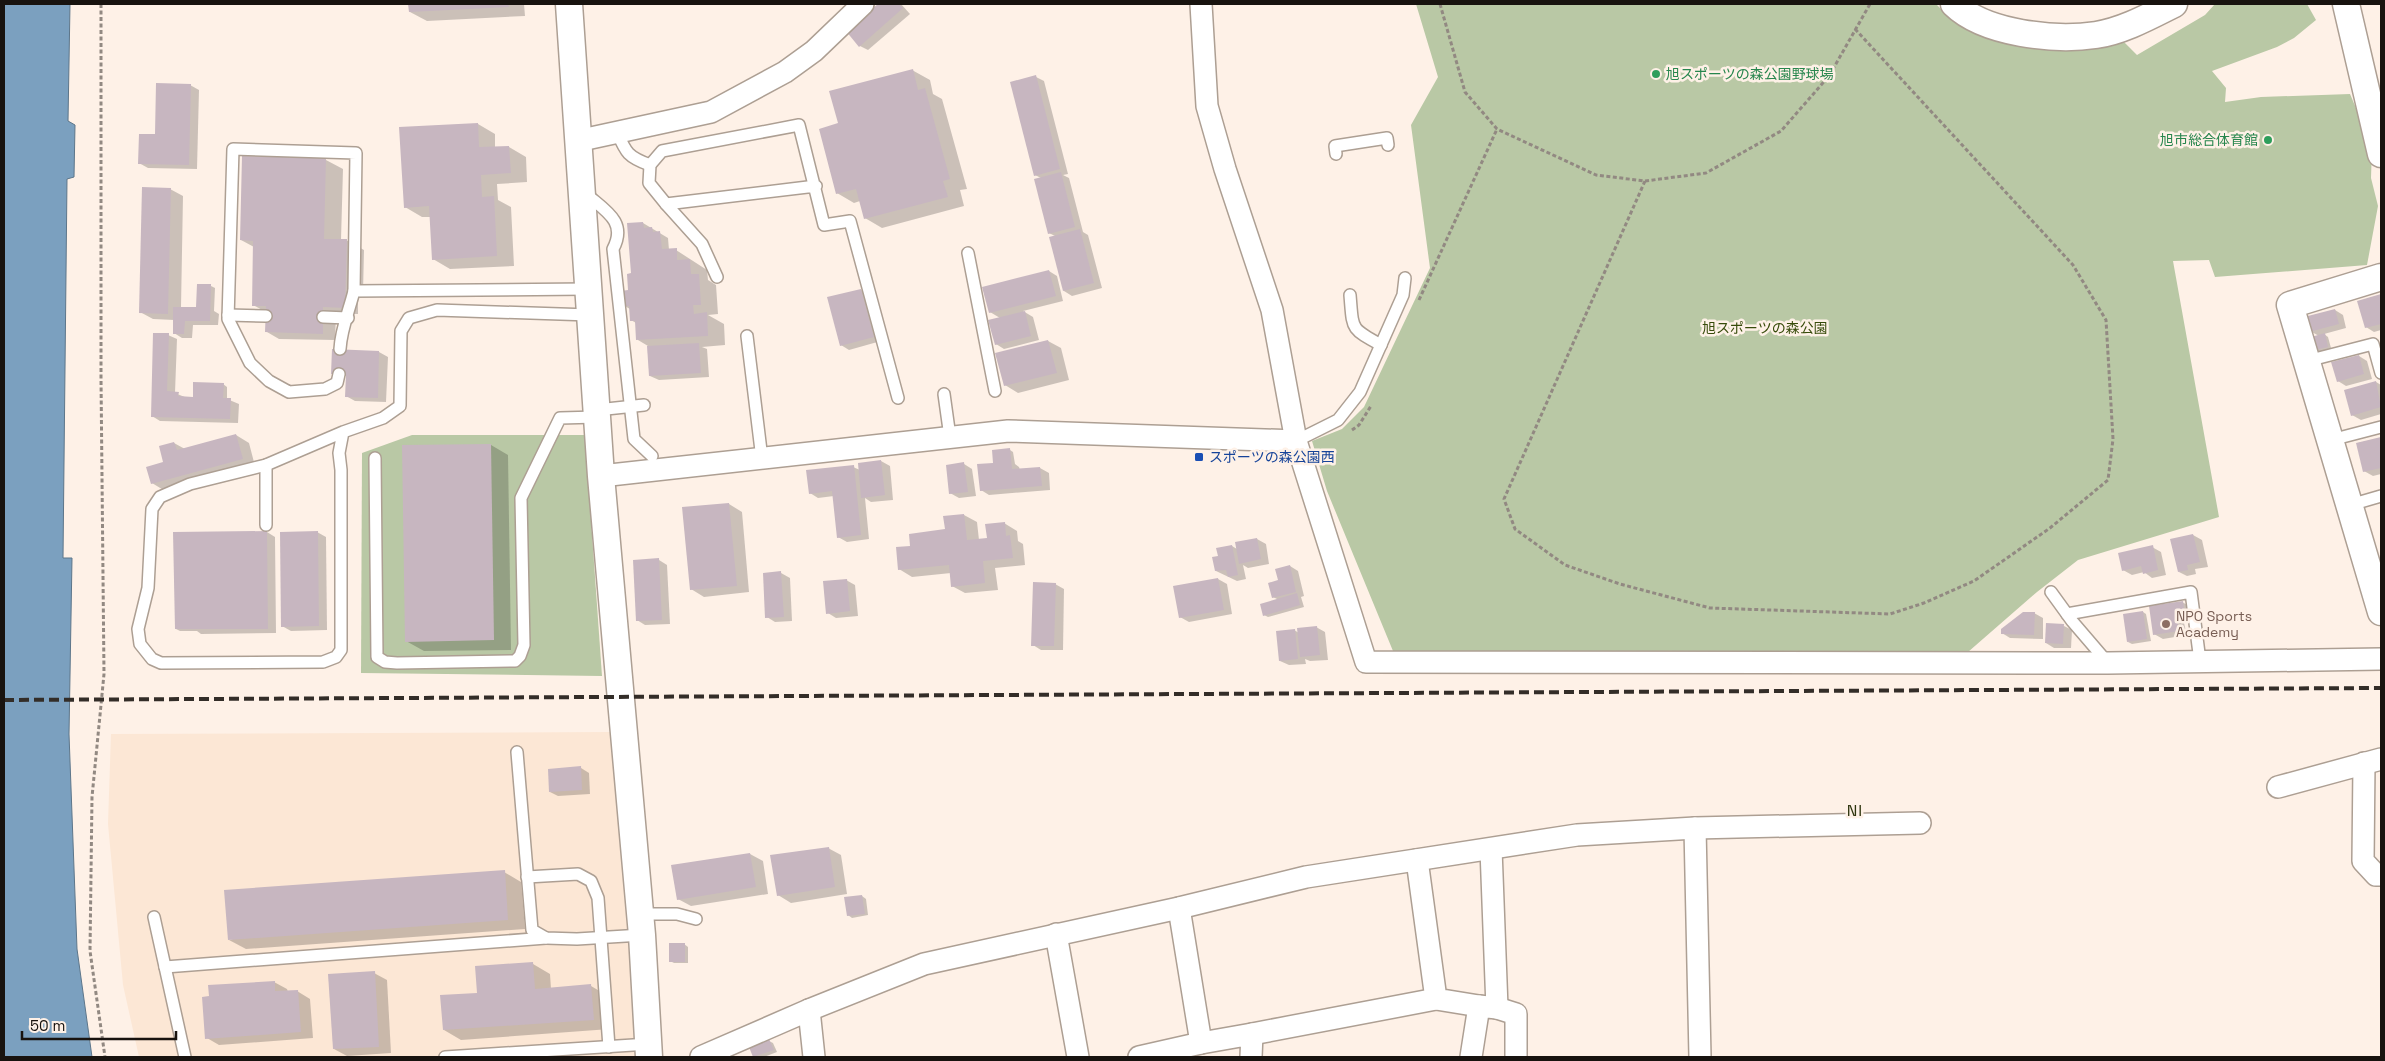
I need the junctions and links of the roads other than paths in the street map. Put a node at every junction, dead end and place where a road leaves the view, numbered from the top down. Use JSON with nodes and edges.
{"nodes":[{"id":1,"x":569,"y":4,"type":"edge"},
{"id":2,"x":863,"y":4,"type":"edge"},
{"id":3,"x":1201,"y":4,"type":"edge"},
{"id":4,"x":1954,"y":4,"type":"edge"},
{"id":5,"x":2174,"y":4,"type":"edge"},
{"id":6,"x":2346,"y":4,"type":"edge"},
{"id":7,"x":618,"y":132,"type":"junction"},
{"id":8,"x":577,"y":141,"type":"junction"},
{"id":9,"x":1388,"y":145,"type":"dead end"},
{"id":10,"x":1336,"y":154,"type":"dead end"},
{"id":11,"x":2381,"y":154,"type":"edge"},
{"id":12,"x":650,"y":165,"type":"junction"},
{"id":13,"x":816,"y":186,"type":"junction"},
{"id":14,"x":580,"y":189,"type":"junction"},
{"id":15,"x":666,"y":204,"type":"junction"},
{"id":16,"x":968,"y":253,"type":"dead end"},
{"id":17,"x":717,"y":277,"type":"dead end"},
{"id":18,"x":2381,"y":277,"type":"edge"},
{"id":19,"x":1405,"y":278,"type":"dead end"},
{"id":20,"x":354,"y":291,"type":"junction"},
{"id":21,"x":1350,"y":296,"type":"dead end"},
{"id":22,"x":589,"y":302,"type":"junction"},
{"id":23,"x":228,"y":315,"type":"junction"},
{"id":24,"x":266,"y":316,"type":"dead end"},
{"id":25,"x":323,"y":317,"type":"dead end"},
{"id":26,"x":348,"y":318,"type":"junction"},
{"id":27,"x":747,"y":336,"type":"dead end"},
{"id":28,"x":1381,"y":345,"type":"junction"},
{"id":29,"x":340,"y":349,"type":"dead end"},
{"id":30,"x":2307,"y":362,"type":"junction"},
{"id":31,"x":2381,"y":373,"type":"edge"},
{"id":32,"x":339,"y":374,"type":"dead end"},
{"id":33,"x":995,"y":391,"type":"dead end"},
{"id":34,"x":944,"y":394,"type":"dead end"},
{"id":35,"x":898,"y":398,"type":"dead end"},
{"id":36,"x":644,"y":405,"type":"dead end"},
{"id":37,"x":630,"y":406,"type":"junction"},
{"id":38,"x":597,"y":414,"type":"junction"},
{"id":39,"x":2381,"y":427,"type":"edge"},
{"id":40,"x":343,"y":432,"type":"junction"},
{"id":41,"x":950,"y":437,"type":"junction"},
{"id":42,"x":2330,"y":440,"type":"junction"},
{"id":43,"x":1296,"y":441,"type":"junction"},
{"id":44,"x":652,"y":456,"type":"dead end"},
{"id":45,"x":375,"y":458,"type":"dead end"},
{"id":46,"x":762,"y":459,"type":"junction"},
{"id":47,"x":266,"y":465,"type":"junction"},
{"id":48,"x":601,"y":476,"type":"junction"},
{"id":49,"x":2381,"y":496,"type":"edge"},
{"id":50,"x":2350,"y":505,"type":"junction"},
{"id":51,"x":266,"y":525,"type":"dead end"},
{"id":52,"x":2051,"y":592,"type":"dead end"},
{"id":53,"x":2381,"y":612,"type":"edge"},
{"id":54,"x":2067,"y":614,"type":"junction"},
{"id":55,"x":2381,"y":659,"type":"edge"},
{"id":56,"x":2200,"y":661,"type":"junction"},
{"id":57,"x":2108,"y":663,"type":"junction"},
{"id":58,"x":517,"y":752,"type":"dead end"},
{"id":59,"x":2373,"y":761,"type":"edge"},
{"id":60,"x":2278,"y":787,"type":"dead end"},
{"id":61,"x":1920,"y":823,"type":"dead end"},
{"id":62,"x":1695,"y":828,"type":"junction"},
{"id":63,"x":1491,"y":848,"type":"junction"},
{"id":64,"x":1417,"y":860,"type":"junction"},
{"id":65,"x":2381,"y":875,"type":"edge"},
{"id":66,"x":527,"y":877,"type":"junction"},
{"id":67,"x":1179,"y":908,"type":"junction"},
{"id":68,"x":154,"y":917,"type":"dead end"},
{"id":69,"x":696,"y":919,"type":"dead end"},
{"id":70,"x":641,"y":925,"type":"junction"},
{"id":71,"x":1056,"y":934,"type":"junction"},
{"id":72,"x":546,"y":938,"type":"junction"},
{"id":73,"x":600,"y":938,"type":"junction"},
{"id":74,"x":165,"y":967,"type":"junction"},
{"id":75,"x":1436,"y":999,"type":"junction"},
{"id":76,"x":1488,"y":1007,"type":"junction"},
{"id":77,"x":809,"y":1010,"type":"junction"},
{"id":78,"x":1252,"y":1034,"type":"junction"},
{"id":79,"x":1201,"y":1043,"type":"junction"},
{"id":80,"x":609,"y":1047,"type":"junction"},
{"id":81,"x":649,"y":1051,"type":"edge"},
{"id":82,"x":185,"y":1057,"type":"edge"},
{"id":83,"x":445,"y":1057,"type":"edge"},
{"id":84,"x":701,"y":1057,"type":"edge"},
{"id":85,"x":814,"y":1057,"type":"edge"},
{"id":86,"x":1078,"y":1057,"type":"edge"},
{"id":87,"x":1139,"y":1057,"type":"edge"},
{"id":88,"x":1251,"y":1057,"type":"edge"},
{"id":89,"x":1471,"y":1057,"type":"edge"},
{"id":90,"x":1516,"y":1057,"type":"edge"},
{"id":91,"x":1700,"y":1057,"type":"edge"}],
"edges":[{"from":1,"to":8,"type":"street"},
{"from":2,"to":7,"type":"street"},
{"from":3,"to":43,"type":"street"},
{"from":4,"to":5,"type":"street"},
{"from":6,"to":11,"type":"street"},
{"from":7,"to":8,"type":"street"},
{"from":7,"to":12,"type":"lane"},
{"from":8,"to":14,"type":"street"},
{"from":9,"to":10,"type":"lane"},
{"from":12,"to":13,"type":"lane"},
{"from":12,"to":15,"type":"lane"},
{"from":13,"to":15,"type":"lane"},
{"from":13,"to":35,"type":"lane"},
{"from":14,"to":22,"type":"street"},
{"from":14,"to":37,"type":"lane"},
{"from":15,"to":17,"type":"lane"},
{"from":16,"to":33,"type":"lane"},
{"from":18,"to":30,"type":"street"},
{"from":19,"to":28,"type":"lane"},
{"from":20,"to":22,"type":"lane"},
{"from":20,"to":23,"type":"lane"},
{"from":20,"to":26,"type":"lane"},
{"from":21,"to":28,"type":"lane"},
{"from":22,"to":38,"type":"street"},
{"from":22,"to":40,"type":"lane"},
{"from":23,"to":24,"type":"lane"},
{"from":23,"to":32,"type":"lane"},
{"from":25,"to":26,"type":"lane"},
{"from":26,"to":29,"type":"lane"},
{"from":27,"to":46,"type":"lane"},
{"from":28,"to":43,"type":"lane"},
{"from":30,"to":31,"type":"lane"},
{"from":30,"to":42,"type":"street"},
{"from":34,"to":41,"type":"lane"},
{"from":36,"to":37,"type":"lane"},
{"from":37,"to":38,"type":"lane"},
{"from":37,"to":44,"type":"lane"},
{"from":38,"to":45,"type":"lane"},
{"from":38,"to":48,"type":"street"},
{"from":39,"to":42,"type":"lane"},
{"from":40,"to":47,"type":"lane"},
{"from":40,"to":47,"type":"lane"},
{"from":41,"to":43,"type":"street"},
{"from":41,"to":46,"type":"street"},
{"from":42,"to":50,"type":"street"},
{"from":43,"to":57,"type":"street"},
{"from":46,"to":48,"type":"street"},
{"from":47,"to":51,"type":"lane"},
{"from":48,"to":70,"type":"street"},
{"from":49,"to":50,"type":"lane"},
{"from":50,"to":53,"type":"street"},
{"from":52,"to":54,"type":"lane"},
{"from":54,"to":56,"type":"lane"},
{"from":54,"to":57,"type":"lane"},
{"from":55,"to":56,"type":"street"},
{"from":56,"to":57,"type":"street"},
{"from":58,"to":66,"type":"lane"},
{"from":59,"to":60,"type":"street"},
{"from":59,"to":65,"type":"street"},
{"from":61,"to":62,"type":"street"},
{"from":62,"to":63,"type":"street"},
{"from":62,"to":91,"type":"street"},
{"from":63,"to":64,"type":"street"},
{"from":63,"to":76,"type":"street"},
{"from":64,"to":67,"type":"street"},
{"from":64,"to":75,"type":"street"},
{"from":66,"to":72,"type":"lane"},
{"from":66,"to":73,"type":"lane"},
{"from":67,"to":71,"type":"street"},
{"from":67,"to":79,"type":"street"},
{"from":68,"to":74,"type":"lane"},
{"from":69,"to":70,"type":"lane"},
{"from":70,"to":73,"type":"lane"},
{"from":70,"to":81,"type":"street"},
{"from":71,"to":77,"type":"street"},
{"from":71,"to":86,"type":"street"},
{"from":72,"to":73,"type":"lane"},
{"from":72,"to":74,"type":"lane"},
{"from":73,"to":80,"type":"lane"},
{"from":74,"to":82,"type":"lane"},
{"from":75,"to":76,"type":"street"},
{"from":75,"to":78,"type":"street"},
{"from":76,"to":89,"type":"street"},
{"from":76,"to":90,"type":"street"},
{"from":77,"to":84,"type":"street"},
{"from":77,"to":85,"type":"street"},
{"from":78,"to":79,"type":"street"},
{"from":78,"to":88,"type":"street"},
{"from":79,"to":87,"type":"street"},
{"from":80,"to":81,"type":"lane"},
{"from":80,"to":83,"type":"lane"}]}
